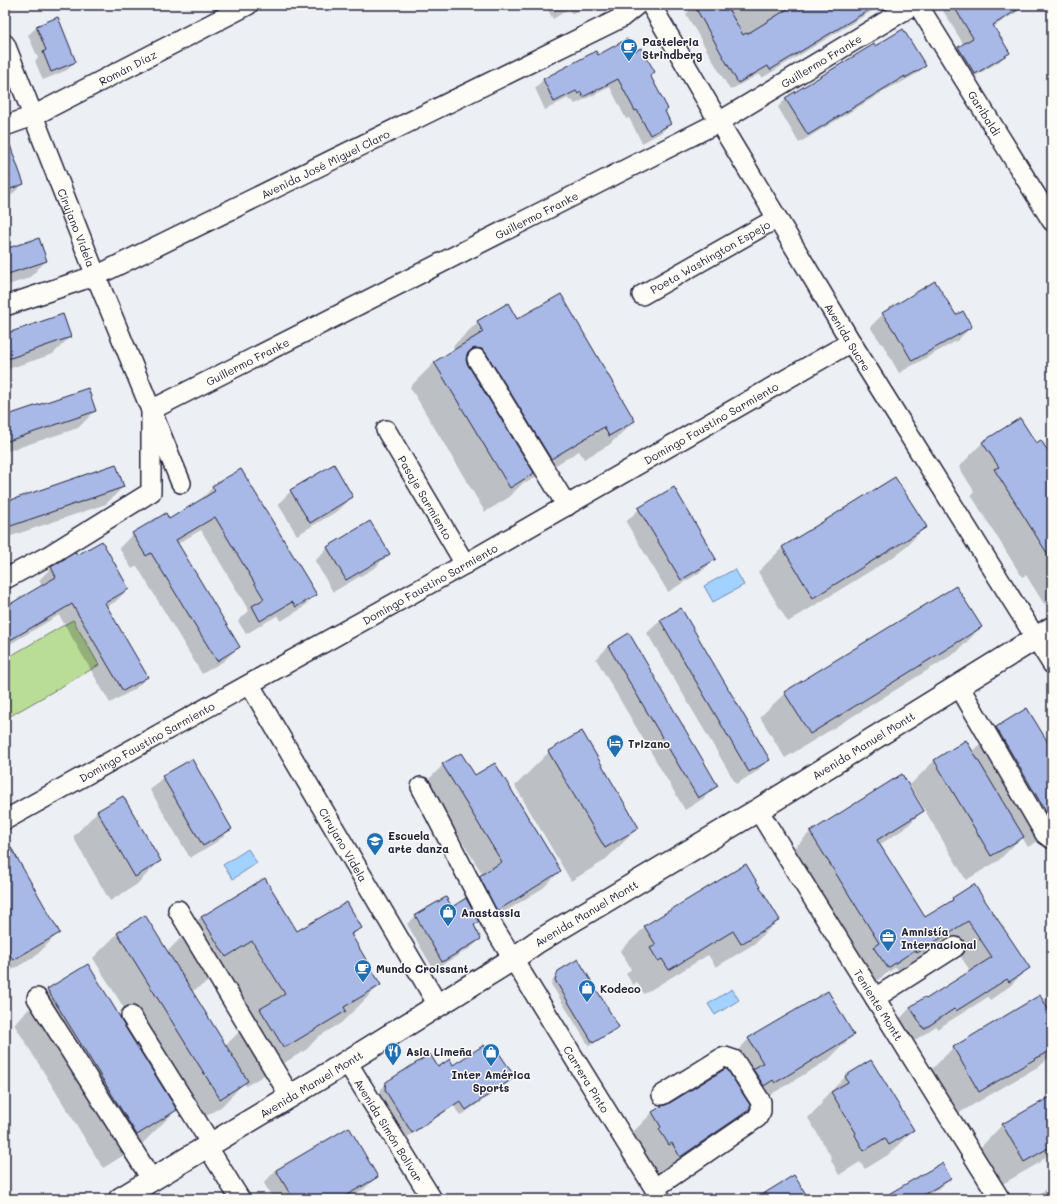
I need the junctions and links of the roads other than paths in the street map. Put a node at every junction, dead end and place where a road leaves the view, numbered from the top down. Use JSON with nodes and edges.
{"nodes":[{"id":1,"x":248,"y":5,"type":"edge"},
{"id":2,"x":638,"y":5,"type":"edge"},
{"id":3,"x":651,"y":5,"type":"edge"},
{"id":4,"x":913,"y":5,"type":"edge"},
{"id":5,"x":918,"y":5,"type":"edge"},
{"id":6,"x":5,"y":44,"type":"edge"},
{"id":7,"x":33,"y":116,"type":"junction"},
{"id":8,"x":719,"y":122,"type":"junction"},
{"id":9,"x":5,"y":126,"type":"edge"},
{"id":10,"x":777,"y":218,"type":"junction"},
{"id":11,"x":1052,"y":221,"type":"edge"},
{"id":12,"x":96,"y":276,"type":"junction"},
{"id":13,"x":642,"y":295,"type":"dead end"},
{"id":14,"x":5,"y":306,"type":"edge"},
{"id":15,"x":850,"y":342,"type":"junction"},
{"id":16,"x":477,"y":359,"type":"dead end"},
{"id":17,"x":150,"y":410,"type":"junction"},
{"id":18,"x":386,"y":430,"type":"dead end"},
{"id":19,"x":181,"y":483,"type":"dead end"},
{"id":20,"x":567,"y":506,"type":"junction"},
{"id":21,"x":465,"y":564,"type":"junction"},
{"id":22,"x":5,"y":579,"type":"edge"},
{"id":23,"x":1044,"y":633,"type":"edge"},
{"id":24,"x":1052,"y":664,"type":"edge"},
{"id":25,"x":250,"y":685,"type":"junction"},
{"id":26,"x":958,"y":686,"type":"junction"},
{"id":27,"x":420,"y":787,"type":"dead end"},
{"id":28,"x":758,"y":810,"type":"junction"},
{"id":29,"x":5,"y":820,"type":"edge"},
{"id":30,"x":1052,"y":839,"type":"edge"},
{"id":31,"x":178,"y":910,"type":"dead end"},
{"id":32,"x":955,"y":947,"type":"dead end"},
{"id":33,"x":513,"y":959,"type":"junction"},
{"id":34,"x":37,"y":998,"type":"dead end"},
{"id":35,"x":875,"y":998,"type":"junction"},
{"id":36,"x":438,"y":1005,"type":"junction"},
{"id":37,"x":131,"y":1016,"type":"dead end"},
{"id":38,"x":347,"y":1062,"type":"junction"},
{"id":39,"x":662,"y":1095,"type":"dead end"},
{"id":40,"x":290,"y":1096,"type":"junction"},
{"id":41,"x":209,"y":1145,"type":"junction"},
{"id":42,"x":152,"y":1180,"type":"junction"},
{"id":43,"x":658,"y":1194,"type":"edge"},
{"id":44,"x":120,"y":1199,"type":"edge"},
{"id":45,"x":240,"y":1199,"type":"edge"},
{"id":46,"x":432,"y":1199,"type":"edge"},
{"id":47,"x":1000,"y":1199,"type":"edge"}],
"edges":[{"from":1,"to":7,"type":"street","name":"Román Díaz"},
{"from":2,"to":12,"type":"street","name":"Avenida José Miguel Claro"},
{"from":3,"to":8,"type":"street","name":"Avenida Sucre"},
{"from":4,"to":8,"type":"street","name":"Guillermo Franke"},
{"from":5,"to":11,"type":"street","name":"Garibaldi"},
{"from":6,"to":7,"type":"street","name":"Cirujano Videla"},
{"from":7,"to":9,"type":"street","name":"Román Díaz"},
{"from":7,"to":12,"type":"street","name":"Cirujano Videla"},
{"from":8,"to":10,"type":"street","name":"Avenida Sucre"},
{"from":8,"to":17,"type":"street","name":"Guillermo Franke"},
{"from":10,"to":13,"type":"street","name":"Poeta Washington Espejo"},
{"from":10,"to":15,"type":"street","name":"Avenida Sucre"},
{"from":12,"to":14,"type":"street","name":"Avenida José Miguel Claro"},
{"from":12,"to":17,"type":"street","name":"Cirujano Videla"},
{"from":15,"to":20,"type":"street","name":"Domingo Faustino Sarmiento"},
{"from":15,"to":23,"type":"street","name":"Avenida Sucre"},
{"from":16,"to":20,"type":"street"},
{"from":17,"to":19,"type":"street","name":"Cirujano Videla"},
{"from":17,"to":22,"type":"street","name":"Cirujano Videla"},
{"from":18,"to":21,"type":"street","name":"Pasaje Sarmiento"},
{"from":20,"to":21,"type":"street","name":"Domingo Faustino Sarmiento"},
{"from":21,"to":25,"type":"street","name":"Domingo Faustino Sarmiento"},
{"from":23,"to":24,"type":"street","name":"Avenida Sucre"},
{"from":23,"to":26,"type":"main road","name":"Avenida Manuel Montt"},
{"from":25,"to":29,"type":"street","name":"Domingo Faustino Sarmiento"},
{"from":25,"to":36,"type":"street","name":"Cirujano Videla"},
{"from":26,"to":28,"type":"main road","name":"Avenida Manuel Montt"},
{"from":26,"to":30,"type":"street"},
{"from":27,"to":33,"type":"street","name":"Carrera Pinto"},
{"from":28,"to":33,"type":"main road","name":"Avenida Manuel Montt"},
{"from":28,"to":35,"type":"street","name":"Teniente Montt"},
{"from":31,"to":40,"type":"street"},
{"from":32,"to":35,"type":"street"},
{"from":33,"to":36,"type":"main road","name":"Avenida Manuel Montt"},
{"from":33,"to":43,"type":"street","name":"Carrera Pinto"},
{"from":34,"to":42,"type":"street"},
{"from":35,"to":47,"type":"street","name":"Teniente Montt"},
{"from":36,"to":38,"type":"main road","name":"Avenida Manuel Montt"},
{"from":37,"to":41,"type":"street"},
{"from":38,"to":40,"type":"main road","name":"Avenida Manuel Montt"},
{"from":38,"to":46,"type":"street","name":"Avenida Simón Bolívar"},
{"from":39,"to":43,"type":"street"},
{"from":40,"to":41,"type":"main road","name":"Avenida Manuel Montt"},
{"from":41,"to":42,"type":"main road","name":"Avenida Manuel Montt"},
{"from":41,"to":45,"type":"street"},
{"from":42,"to":44,"type":"main road","name":"Avenida Manuel Montt"}]}
